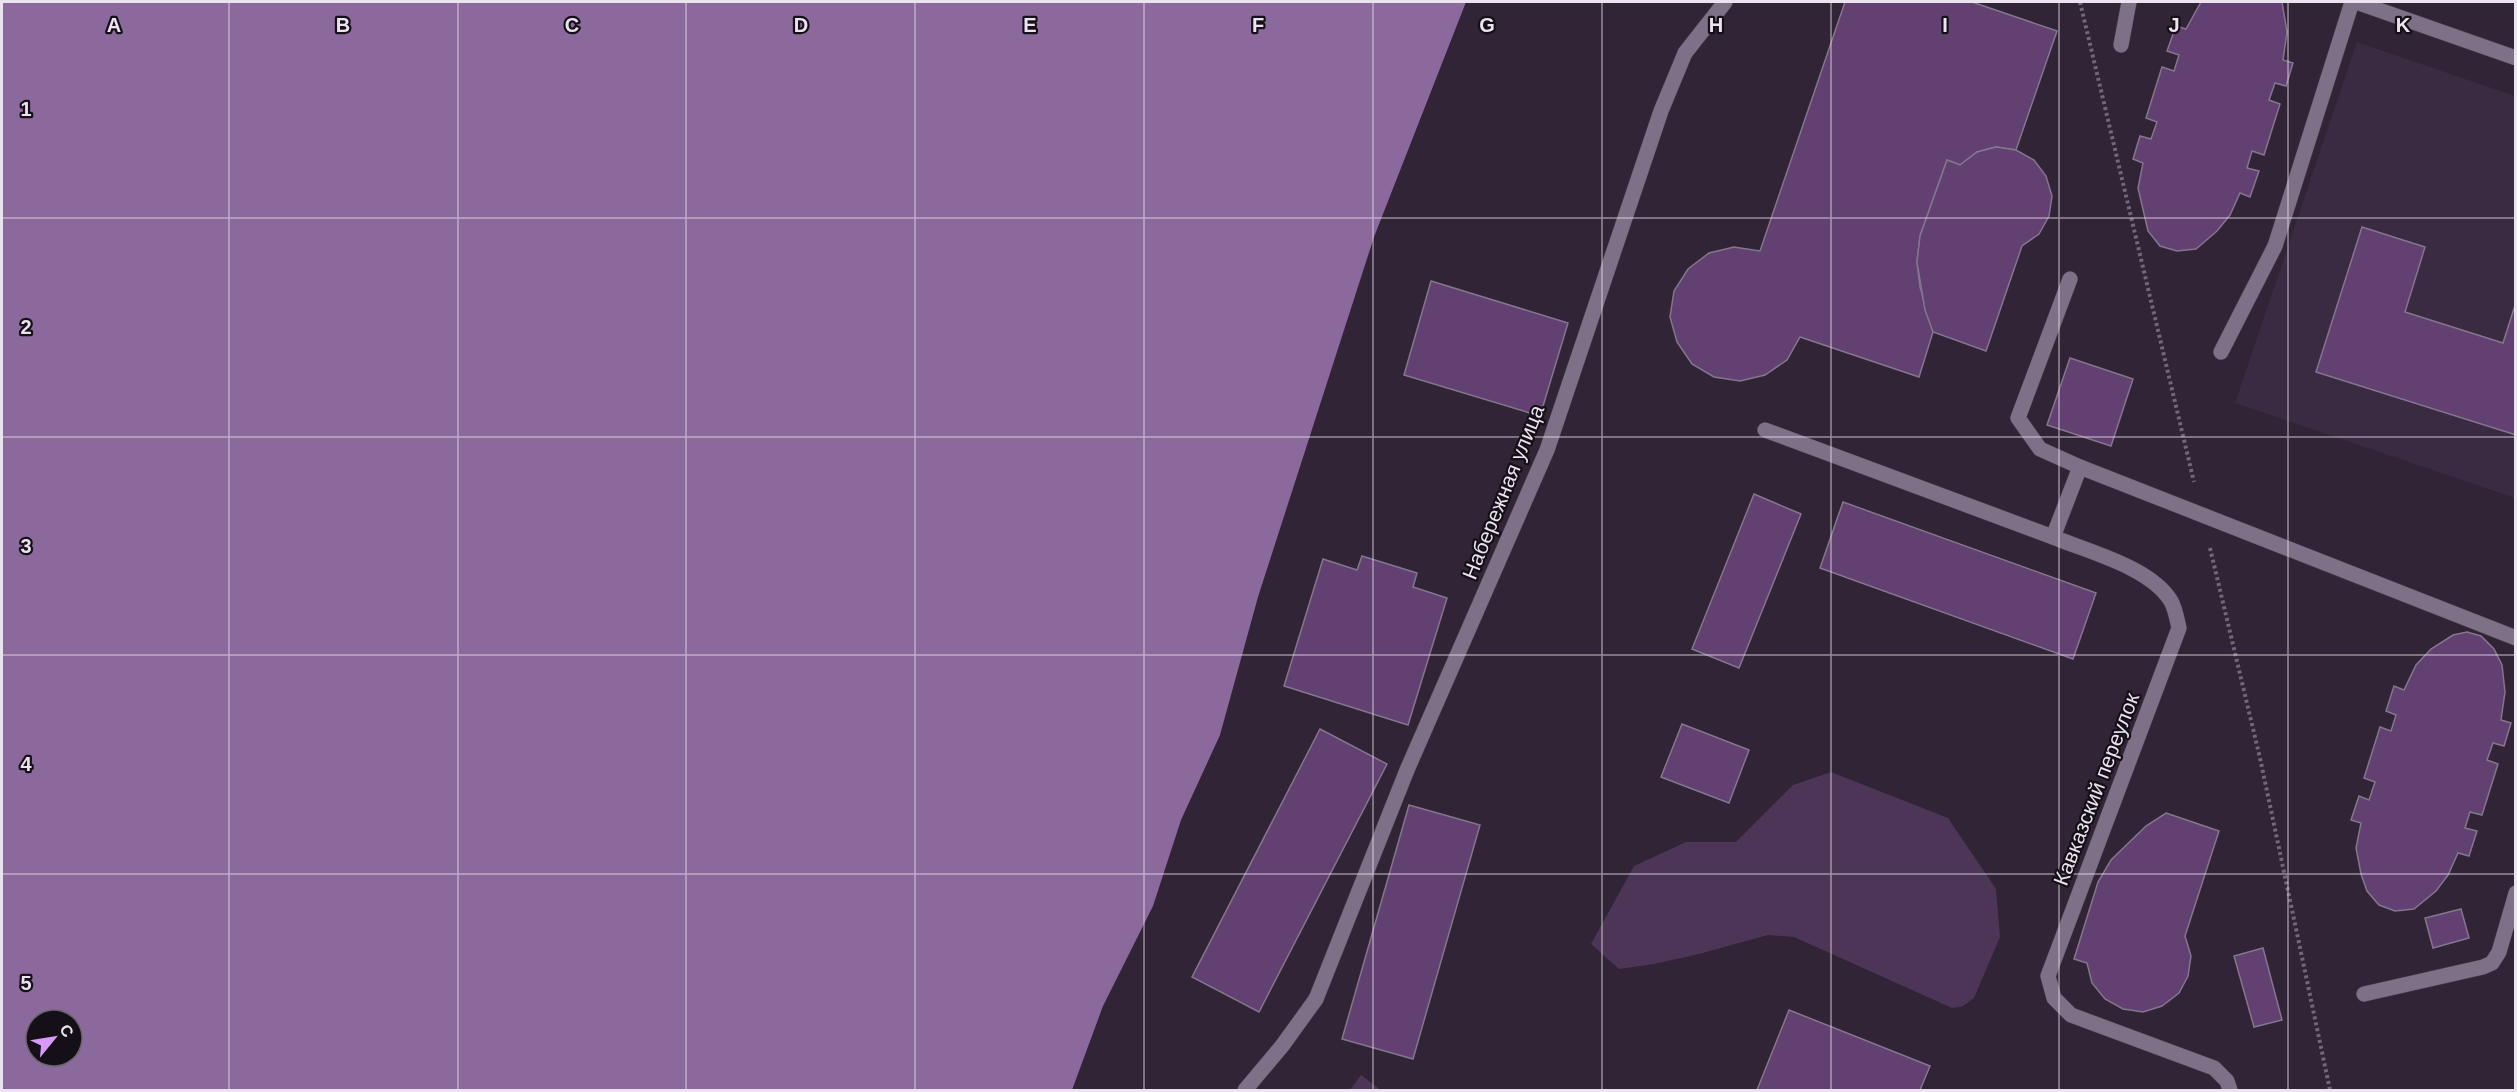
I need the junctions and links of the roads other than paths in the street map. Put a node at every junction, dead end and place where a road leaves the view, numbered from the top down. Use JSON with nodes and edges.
{"nodes":[{"id":1,"x":1725,"y":2,"type":"edge"},
{"id":2,"x":2129,"y":2,"type":"edge"},
{"id":3,"x":2354,"y":2,"type":"edge"},
{"id":4,"x":2121,"y":45,"type":"dead end"},
{"id":5,"x":2516,"y":58,"type":"edge"},
{"id":6,"x":2070,"y":279,"type":"dead end"},
{"id":7,"x":2221,"y":352,"type":"dead end"},
{"id":8,"x":1765,"y":430,"type":"dead end"},
{"id":9,"x":2080,"y":467,"type":"junction"},
{"id":10,"x":2053,"y":537,"type":"junction"},
{"id":11,"x":2516,"y":638,"type":"edge"},
{"id":12,"x":2516,"y":893,"type":"edge"},
{"id":13,"x":2364,"y":993,"type":"dead end"},
{"id":14,"x":1245,"y":1090,"type":"edge"},
{"id":15,"x":2230,"y":1090,"type":"edge"}],
"edges":[{"from":1,"to":14,"type":"street","name":"Набережная улица"},
{"from":2,"to":4,"type":"street"},
{"from":3,"to":5,"type":"street"},
{"from":3,"to":7,"type":"street"},
{"from":6,"to":9,"type":"street"},
{"from":8,"to":10,"type":"street","name":"Кавказский переулок"},
{"from":9,"to":10,"type":"street"},
{"from":9,"to":11,"type":"street"},
{"from":10,"to":15,"type":"street","name":"Кавказский переулок"},
{"from":12,"to":13,"type":"street"}]}
